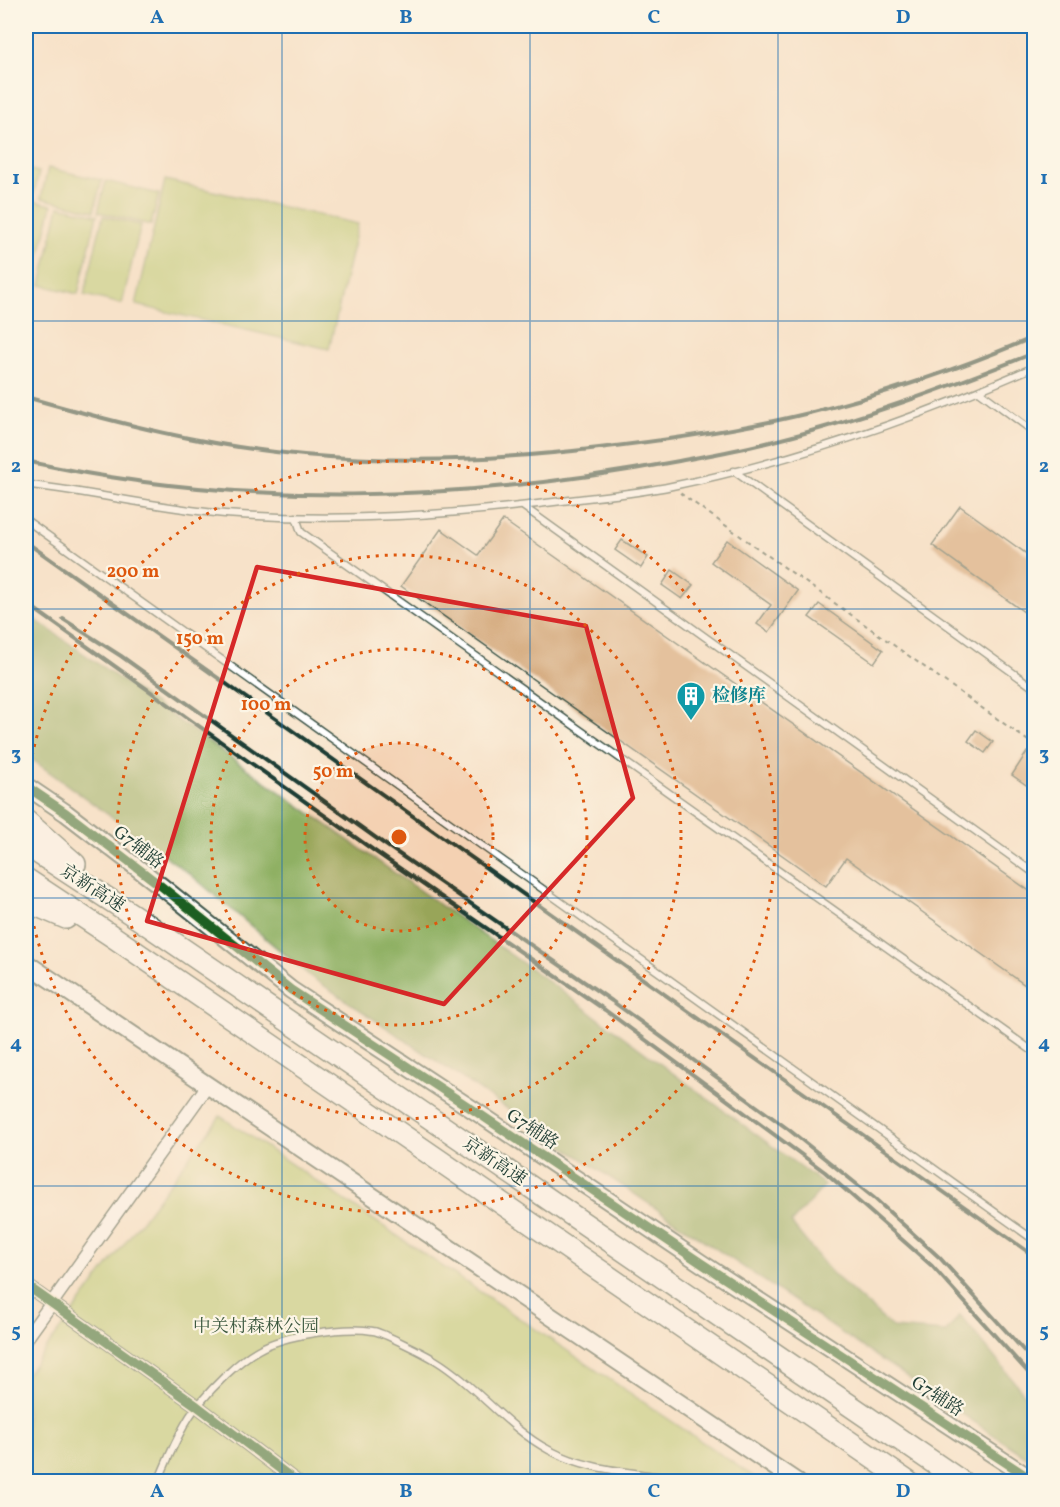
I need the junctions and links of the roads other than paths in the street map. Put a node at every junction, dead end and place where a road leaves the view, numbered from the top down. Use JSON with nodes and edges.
{"nodes":[{"id":1,"x":1035,"y":367,"type":"edge"},
{"id":2,"x":979,"y":392,"type":"junction"},
{"id":3,"x":1035,"y":432,"type":"edge"},
{"id":4,"x":734,"y":471,"type":"junction"},
{"id":5,"x":26,"y":488,"type":"edge"},
{"id":6,"x":524,"y":507,"type":"junction"},
{"id":7,"x":296,"y":517,"type":"junction"},
{"id":8,"x":26,"y":520,"type":"edge"},
{"id":9,"x":1035,"y":688,"type":"edge"},
{"id":10,"x":26,"y":786,"type":"edge"},
{"id":11,"x":26,"y":821,"type":"edge"},
{"id":12,"x":26,"y":844,"type":"edge"},
{"id":13,"x":1035,"y":873,"type":"edge"},
{"id":14,"x":26,"y":879,"type":"edge"},
{"id":15,"x":26,"y":901,"type":"edge"},
{"id":16,"x":139,"y":920,"type":"junction"},
{"id":17,"x":115,"y":938,"type":"junction"},
{"id":18,"x":26,"y":963,"type":"edge"},
{"id":19,"x":1035,"y":1052,"type":"edge"},
{"id":20,"x":208,"y":1085,"type":"junction"},
{"id":21,"x":1035,"y":1240,"type":"edge"},
{"id":22,"x":26,"y":1285,"type":"edge"},
{"id":23,"x":51,"y":1303,"type":"junction"},
{"id":24,"x":26,"y":1339,"type":"edge"},
{"id":25,"x":197,"y":1406,"type":"junction"},
{"id":26,"x":1035,"y":1481,"type":"edge"},
{"id":27,"x":158,"y":1482,"type":"edge"},
{"id":28,"x":297,"y":1482,"type":"edge"},
{"id":29,"x":690,"y":1482,"type":"edge"},
{"id":30,"x":797,"y":1482,"type":"edge"},
{"id":31,"x":908,"y":1482,"type":"edge"},
{"id":32,"x":962,"y":1482,"type":"edge"}],
"edges":[{"from":1,"to":2,"type":"lane"},
{"from":2,"to":3,"type":"lane"},
{"from":2,"to":4,"type":"lane"},
{"from":4,"to":6,"type":"lane"},
{"from":4,"to":9,"type":"lane"},
{"from":5,"to":7,"type":"lane"},
{"from":6,"to":7,"type":"lane"},
{"from":6,"to":13,"type":"lane"},
{"from":7,"to":19,"type":"lane"},
{"from":8,"to":21,"type":"lane"},
{"from":10,"to":26,"type":"street","name":"G7辅路"},
{"from":11,"to":16,"type":"highway"},
{"from":12,"to":16,"type":"highway","name":"京新高速"},
{"from":14,"to":17,"type":"highway","name":"京新高速"},
{"from":15,"to":17,"type":"highway"},
{"from":16,"to":32,"type":"highway","name":"京新高速"},
{"from":17,"to":31,"type":"highway","name":"京新高速"},
{"from":18,"to":20,"type":"street"},
{"from":20,"to":23,"type":"street"},
{"from":20,"to":30,"type":"street"},
{"from":22,"to":23,"type":"street"},
{"from":23,"to":24,"type":"street"},
{"from":23,"to":25,"type":"street"},
{"from":25,"to":27,"type":"lane"},
{"from":25,"to":28,"type":"street"},
{"from":25,"to":29,"type":"lane"}]}
